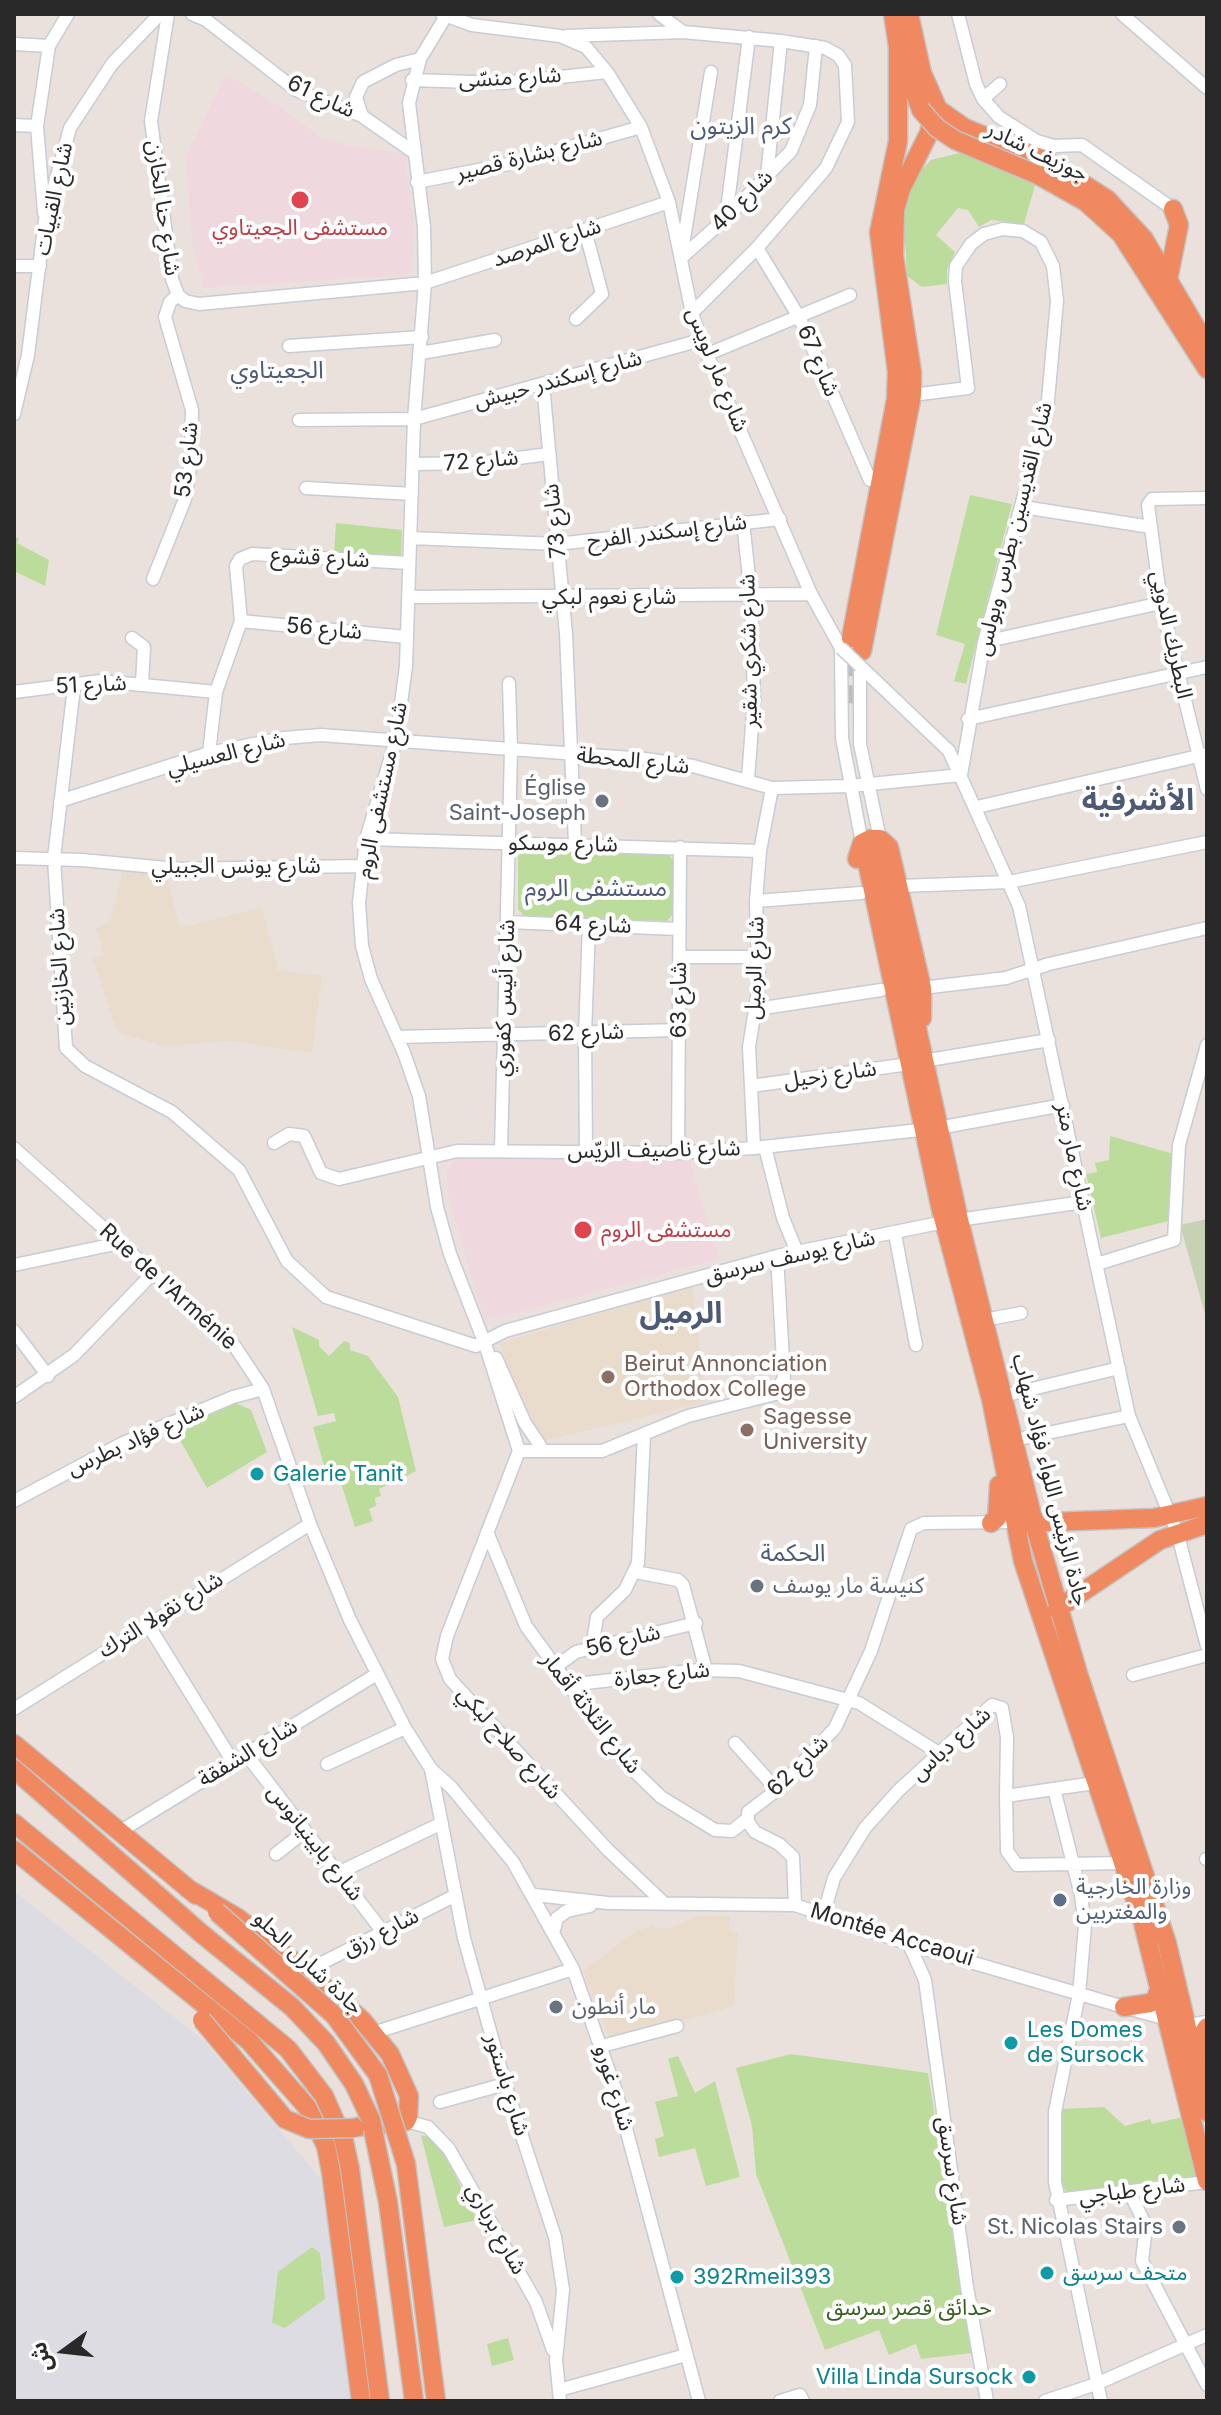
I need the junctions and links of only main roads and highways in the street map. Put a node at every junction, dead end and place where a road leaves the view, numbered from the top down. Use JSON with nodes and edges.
{"nodes":[{"id":1,"x":902,"y":18,"type":"edge"},
{"id":2,"x":898,"y":47,"type":"junction"},
{"id":3,"x":931,"y":108,"type":"junction"},
{"id":4,"x":1173,"y":209,"type":"road end"},
{"id":5,"x":1168,"y":280,"type":"junction"},
{"id":6,"x":1207,"y":346,"type":"edge"},
{"id":7,"x":1207,"y":369,"type":"edge"},
{"id":8,"x":872,"y":847,"type":"junction"},
{"id":9,"x":912,"y":1042,"type":"junction"},
{"id":10,"x":951,"y":1221,"type":"junction"},
{"id":11,"x":1006,"y":1439,"type":"junction"},
{"id":12,"x":1207,"y":1506,"type":"edge"},
{"id":13,"x":1014,"y":1522,"type":"junction"},
{"id":14,"x":991,"y":1523,"type":"road end"},
{"id":15,"x":1034,"y":1523,"type":"junction"},
{"id":16,"x":1207,"y":1524,"type":"edge"},
{"id":17,"x":1083,"y":1591,"type":"junction"},
{"id":18,"x":1057,"y":1609,"type":"junction"},
{"id":19,"x":1078,"y":1673,"type":"junction"},
{"id":20,"x":14,"y":1744,"type":"edge"},
{"id":21,"x":14,"y":1769,"type":"edge"},
{"id":22,"x":1105,"y":1781,"type":"junction"},
{"id":23,"x":14,"y":1823,"type":"edge"},
{"id":24,"x":14,"y":1850,"type":"edge"},
{"id":25,"x":187,"y":1888,"type":"junction"},
{"id":26,"x":155,"y":1967,"type":"junction"},
{"id":27,"x":1161,"y":1984,"type":"junction"},
{"id":28,"x":1180,"y":1992,"type":"junction"},
{"id":29,"x":1124,"y":2007,"type":"road end"},
{"id":30,"x":1168,"y":2019,"type":"junction"},
{"id":31,"x":1201,"y":2025,"type":"edge"},
{"id":32,"x":1173,"y":2040,"type":"junction"},
{"id":33,"x":1207,"y":2112,"type":"edge"},
{"id":34,"x":1207,"y":2182,"type":"edge"},
{"id":35,"x":361,"y":2401,"type":"edge"},
{"id":36,"x":380,"y":2401,"type":"edge"},
{"id":37,"x":414,"y":2401,"type":"edge"},
{"id":38,"x":436,"y":2401,"type":"edge"}],
"edges":[{"from":1,"to":2,"type":"highway","name":"جوزيف شادر"},
{"from":1,"to":3,"type":"highway"},
{"from":2,"to":3,"type":"highway","name":"جوزيف شادر"},
{"from":2,"to":3,"type":"highway"},
{"from":3,"to":5,"type":"highway","name":"جوزيف شادر"},
{"from":3,"to":7,"type":"highway","name":"جوزيف شادر","bridge":true},
{"from":4,"to":5,"type":"highway"},
{"from":5,"to":6,"type":"highway","name":"جوزيف شادر"},
{"from":8,"to":9,"type":"highway","name":"جادة الرئيس اللواء فؤاد شهاب"},
{"from":8,"to":9,"type":"highway"},
{"from":8,"to":9,"type":"highway"},
{"from":9,"to":10,"type":"highway","name":"جادة الرئيس اللواء فؤاد شهاب"},
{"from":10,"to":11,"type":"highway","name":"جادة الرئيس اللواء فؤاد شهاب"},
{"from":10,"to":11,"type":"highway","name":"جادة الرئيس اللواء فؤاد شهاب"},
{"from":11,"to":13,"type":"highway"},
{"from":11,"to":14,"type":"highway"},
{"from":11,"to":15,"type":"highway","name":"جادة الرئيس اللواء فؤاد شهاب"},
{"from":12,"to":15,"type":"highway"},
{"from":13,"to":15,"type":"highway"},
{"from":13,"to":18,"type":"highway"},
{"from":13,"to":22,"type":"highway","name":"جادة الرئيس اللواء فؤاد شهاب"},
{"from":15,"to":18,"type":"highway","name":"جادة الرئيس اللواء فؤاد شهاب"},
{"from":16,"to":17,"type":"highway"},
{"from":17,"to":18,"type":"highway"},
{"from":17,"to":19,"type":"highway"},
{"from":18,"to":19,"type":"highway","name":"جادة الرئيس اللواء فؤاد شهاب"},
{"from":19,"to":22,"type":"highway","name":"جادة الرئيس اللواء فؤاد شهاب"},
{"from":20,"to":25,"type":"highway","name":"جادة شارل الحلو"},
{"from":21,"to":37,"type":"highway","name":"جادة شارل الحلو","bridge":true},
{"from":22,"to":27,"type":"highway","name":"جادة الرئيس اللواء فؤاد شهاب"},
{"from":22,"to":28,"type":"highway","name":"جادة الرئيس اللواء فؤاد شهاب"},
{"from":23,"to":36,"type":"highway"},
{"from":24,"to":26,"type":"highway"},
{"from":25,"to":26,"type":"highway","bridge":true},
{"from":25,"to":38,"type":"highway","name":"جادة شارل الحلو","bridge":true},
{"from":26,"to":35,"type":"highway"},
{"from":27,"to":29,"type":"highway"},
{"from":27,"to":30,"type":"highway","name":"جادة الرئيس اللواء فؤاد شهاب"},
{"from":28,"to":30,"type":"highway"},
{"from":28,"to":31,"type":"highway","name":"جادة الرئيس اللواء فؤاد شهاب"},
{"from":30,"to":32,"type":"highway","name":"جادة الرئيس اللواء فؤاد شهاب"},
{"from":31,"to":32,"type":"highway"},
{"from":31,"to":33,"type":"highway"},
{"from":32,"to":34,"type":"highway","name":"جادة الرئيس اللواء فؤاد شهاب"}]}
